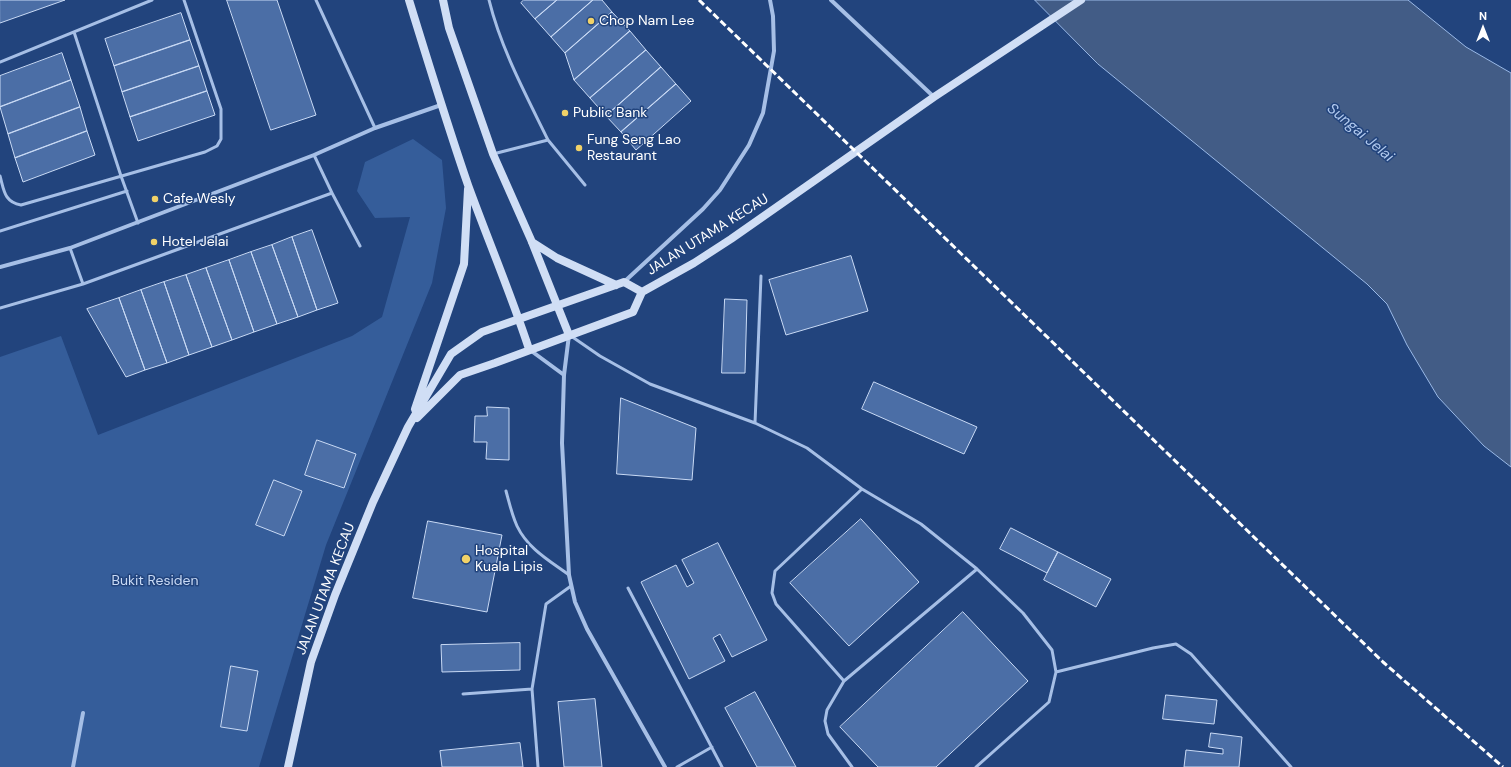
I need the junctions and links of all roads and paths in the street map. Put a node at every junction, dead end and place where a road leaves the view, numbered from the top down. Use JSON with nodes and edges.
{"nodes":[{"id":1,"x":152,"y":0,"type":"edge"},
{"id":2,"x":184,"y":0,"type":"edge"},
{"id":3,"x":316,"y":0,"type":"edge"},
{"id":4,"x":409,"y":0,"type":"edge"},
{"id":5,"x":443,"y":0,"type":"edge"},
{"id":6,"x":489,"y":0,"type":"edge"},
{"id":7,"x":770,"y":0,"type":"edge"},
{"id":8,"x":830,"y":0,"type":"edge"},
{"id":9,"x":1080,"y":0,"type":"edge"},
{"id":10,"x":74,"y":32,"type":"junction"},
{"id":11,"x":0,"y":62,"type":"edge"},
{"id":12,"x":934,"y":98,"type":"junction"},
{"id":13,"x":441,"y":105,"type":"junction"},
{"id":14,"x":375,"y":128,"type":"junction"},
{"id":15,"x":548,"y":140,"type":"junction"},
{"id":16,"x":493,"y":154,"type":"junction"},
{"id":17,"x":314,"y":155,"type":"junction"},
{"id":18,"x":0,"y":176,"type":"edge"},
{"id":19,"x":121,"y":176,"type":"junction"},
{"id":20,"x":468,"y":185,"type":"junction"},
{"id":21,"x":585,"y":185,"type":"dead end"},
{"id":22,"x":127,"y":191,"type":"junction"},
{"id":23,"x":332,"y":193,"type":"junction"},
{"id":24,"x":138,"y":223,"type":"junction"},
{"id":25,"x":0,"y":231,"type":"edge"},
{"id":26,"x":532,"y":242,"type":"junction"},
{"id":27,"x":360,"y":246,"type":"dead end"},
{"id":28,"x":70,"y":248,"type":"junction"},
{"id":29,"x":0,"y":267,"type":"edge"},
{"id":30,"x":761,"y":276,"type":"dead end"},
{"id":31,"x":83,"y":284,"type":"junction"},
{"id":32,"x":620,"y":284,"type":"junction"},
{"id":33,"x":642,"y":292,"type":"junction"},
{"id":34,"x":558,"y":305,"type":"junction"},
{"id":35,"x":0,"y":308,"type":"edge"},
{"id":36,"x":519,"y":319,"type":"junction"},
{"id":37,"x":569,"y":335,"type":"junction"},
{"id":38,"x":529,"y":350,"type":"junction"},
{"id":39,"x":564,"y":375,"type":"junction"},
{"id":40,"x":755,"y":423,"type":"junction"},
{"id":41,"x":408,"y":427,"type":"junction"},
{"id":42,"x":862,"y":489,"type":"junction"},
{"id":43,"x":506,"y":491,"type":"dead end"},
{"id":44,"x":977,"y":569,"type":"junction"},
{"id":45,"x":569,"y":575,"type":"junction"},
{"id":46,"x":571,"y":586,"type":"junction"},
{"id":47,"x":628,"y":588,"type":"dead end"},
{"id":48,"x":1056,"y":672,"type":"junction"},
{"id":49,"x":844,"y":681,"type":"junction"},
{"id":50,"x":532,"y":689,"type":"junction"},
{"id":51,"x":463,"y":694,"type":"dead end"},
{"id":52,"x":83,"y":714,"type":"dead end"},
{"id":53,"x":712,"y":747,"type":"junction"},
{"id":54,"x":73,"y":767,"type":"edge"},
{"id":55,"x":288,"y":767,"type":"edge"},
{"id":56,"x":538,"y":767,"type":"edge"},
{"id":57,"x":665,"y":767,"type":"edge"},
{"id":58,"x":677,"y":767,"type":"edge"},
{"id":59,"x":722,"y":767,"type":"edge"},
{"id":60,"x":852,"y":767,"type":"edge"},
{"id":61,"x":976,"y":767,"type":"edge"},
{"id":62,"x":1291,"y":767,"type":"edge"}],
"edges":[{"from":1,"to":10,"type":"lane"},
{"from":2,"to":19,"type":"lane"},
{"from":3,"to":14,"type":"lane"},
{"from":4,"to":13,"type":"street"},
{"from":5,"to":16,"type":"street"},
{"from":6,"to":15,"type":"lane"},
{"from":7,"to":32,"type":"street"},
{"from":8,"to":12,"type":"street"},
{"from":9,"to":12,"type":"street","name":"JALAN UTAMA KECAU"},
{"from":10,"to":11,"type":"lane"},
{"from":10,"to":19,"type":"lane"},
{"from":12,"to":33,"type":"street","name":"JALAN UTAMA KECAU"},
{"from":13,"to":14,"type":"street"},
{"from":13,"to":20,"type":"street"},
{"from":14,"to":17,"type":"street"},
{"from":15,"to":16,"type":"lane"},
{"from":15,"to":21,"type":"lane"},
{"from":16,"to":26,"type":"street"},
{"from":17,"to":23,"type":"lane"},
{"from":17,"to":24,"type":"street"},
{"from":18,"to":19,"type":"lane"},
{"from":19,"to":22,"type":"lane"},
{"from":20,"to":36,"type":"street"},
{"from":20,"to":41,"type":"street"},
{"from":22,"to":24,"type":"lane"},
{"from":22,"to":25,"type":"lane"},
{"from":23,"to":27,"type":"lane"},
{"from":23,"to":31,"type":"lane"},
{"from":24,"to":28,"type":"street"},
{"from":26,"to":32,"type":"street"},
{"from":26,"to":34,"type":"street"},
{"from":28,"to":29,"type":"street"},
{"from":28,"to":31,"type":"lane"},
{"from":30,"to":40,"type":"lane"},
{"from":31,"to":35,"type":"lane"},
{"from":32,"to":33,"type":"street"},
{"from":32,"to":34,"type":"street"},
{"from":33,"to":37,"type":"street"},
{"from":34,"to":36,"type":"street"},
{"from":34,"to":37,"type":"street"},
{"from":36,"to":38,"type":"street"},
{"from":36,"to":41,"type":"street"},
{"from":37,"to":38,"type":"street"},
{"from":37,"to":39,"type":"street"},
{"from":37,"to":40,"type":"lane"},
{"from":38,"to":39,"type":"street"},
{"from":38,"to":41,"type":"street"},
{"from":39,"to":45,"type":"street"},
{"from":40,"to":42,"type":"lane"},
{"from":41,"to":55,"type":"street","name":"JALAN UTAMA KECAU"},
{"from":42,"to":44,"type":"lane"},
{"from":42,"to":49,"type":"lane"},
{"from":43,"to":45,"type":"lane"},
{"from":44,"to":48,"type":"lane"},
{"from":44,"to":49,"type":"lane"},
{"from":45,"to":46,"type":"street"},
{"from":46,"to":50,"type":"lane"},
{"from":46,"to":57,"type":"street"},
{"from":47,"to":53,"type":"lane"},
{"from":48,"to":61,"type":"lane"},
{"from":48,"to":62,"type":"lane"},
{"from":49,"to":60,"type":"lane"},
{"from":50,"to":51,"type":"lane"},
{"from":50,"to":56,"type":"lane"},
{"from":52,"to":54,"type":"street"},
{"from":53,"to":58,"type":"lane"},
{"from":53,"to":59,"type":"lane"}]}
